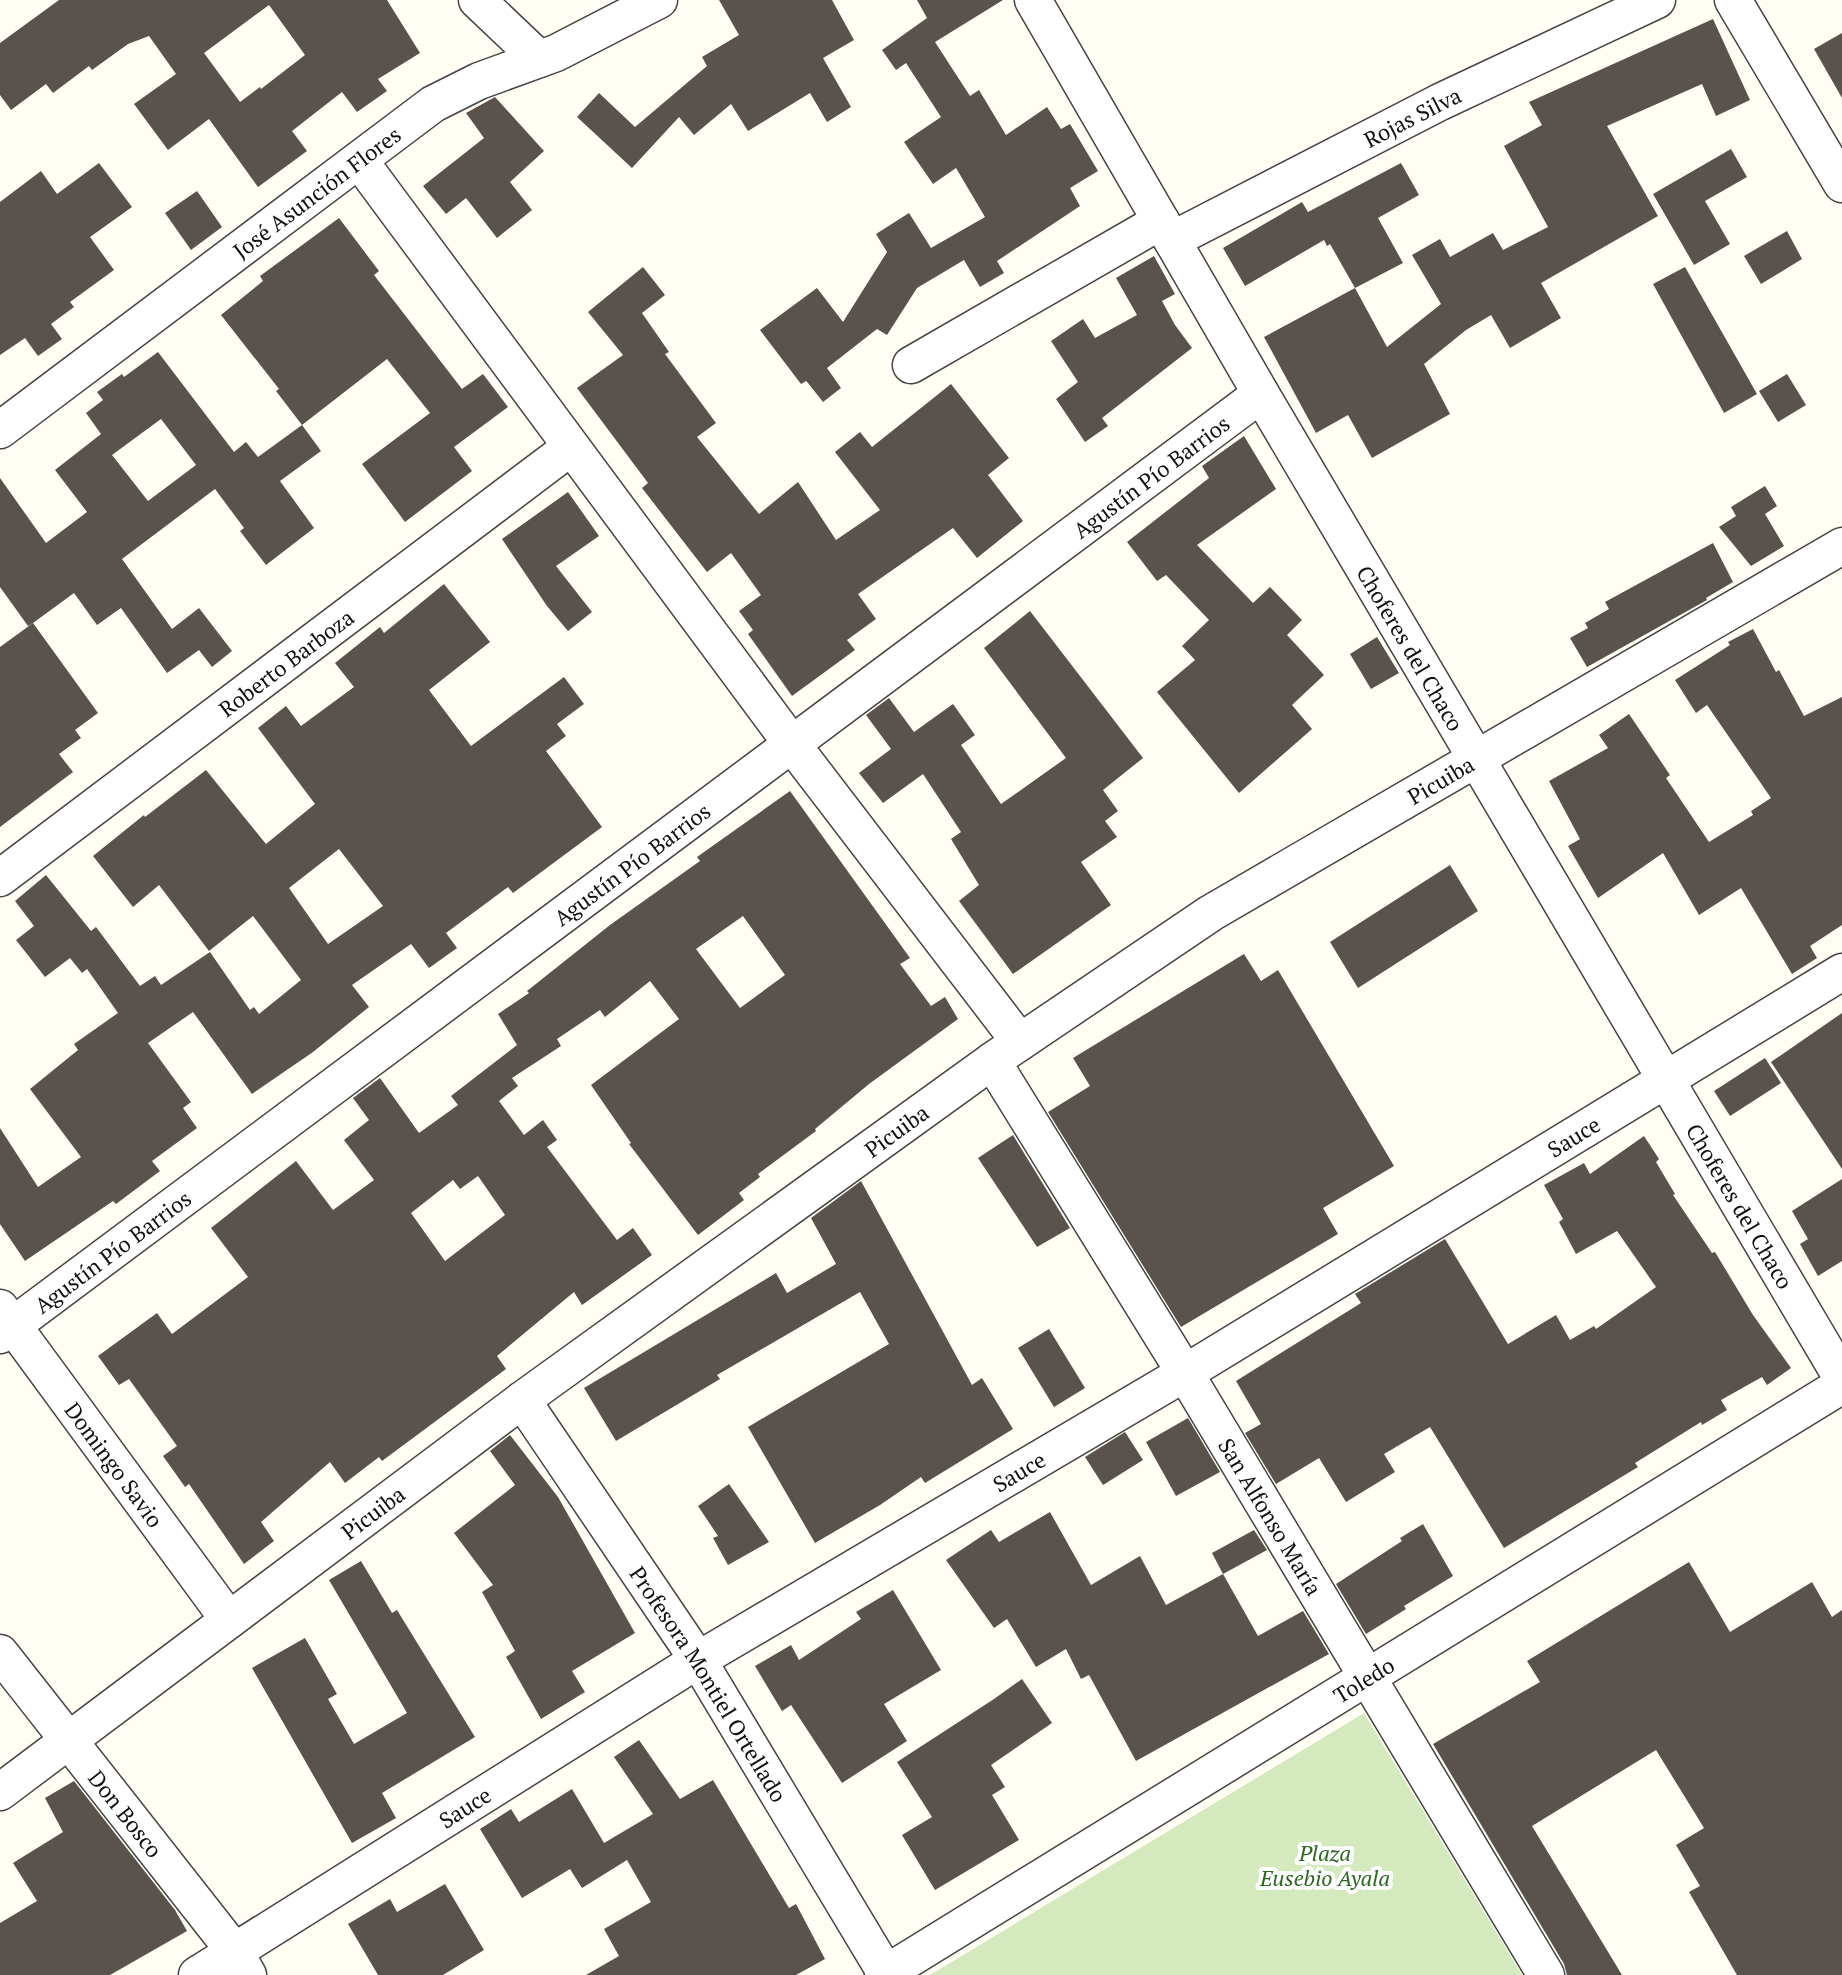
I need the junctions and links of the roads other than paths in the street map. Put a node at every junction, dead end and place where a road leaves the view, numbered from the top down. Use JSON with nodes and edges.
{"nodes":[{"id":1,"x":477,"y":0,"type":"edge"},
{"id":2,"x":659,"y":0,"type":"edge"},
{"id":3,"x":1033,"y":0,"type":"edge"},
{"id":4,"x":1657,"y":0,"type":"edge"},
{"id":5,"x":1733,"y":0,"type":"edge"},
{"id":6,"x":539,"y":59,"type":"junction"},
{"id":7,"x":359,"y":160,"type":"junction"},
{"id":8,"x":1842,"y":184,"type":"edge"},
{"id":9,"x":1167,"y":230,"type":"junction"},
{"id":10,"x":911,"y":365,"type":"dead end"},
{"id":11,"x":1261,"y":394,"type":"junction"},
{"id":12,"x":0,"y":430,"type":"edge"},
{"id":13,"x":571,"y":447,"type":"junction"},
{"id":14,"x":1842,"y":546,"type":"edge"},
{"id":15,"x":791,"y":743,"type":"junction"},
{"id":16,"x":1477,"y":759,"type":"junction"},
{"id":17,"x":0,"y":878,"type":"edge"},
{"id":18,"x":1842,"y":972,"type":"edge"},
{"id":19,"x":1006,"y":1052,"type":"junction"},
{"id":20,"x":1666,"y":1080,"type":"junction"},
{"id":21,"x":4,"y":1323,"type":"edge"},
{"id":22,"x":1185,"y":1373,"type":"junction"},
{"id":23,"x":1842,"y":1378,"type":"edge"},
{"id":24,"x":1842,"y":1385,"type":"edge"},
{"id":25,"x":522,"y":1400,"type":"junction"},
{"id":26,"x":229,"y":1620,"type":"junction"},
{"id":27,"x":0,"y":1653,"type":"edge"},
{"id":28,"x":698,"y":1660,"type":"junction"},
{"id":29,"x":1367,"y":1677,"type":"junction"},
{"id":30,"x":70,"y":1740,"type":"junction"},
{"id":31,"x":0,"y":1792,"type":"edge"},
{"id":32,"x":241,"y":1964,"type":"edge"},
{"id":33,"x":886,"y":1974,"type":"edge"},
{"id":34,"x":197,"y":1975,"type":"edge"},
{"id":35,"x":1546,"y":1975,"type":"edge"}],
"edges":[{"from":1,"to":6,"type":"street"},
{"from":2,"to":6,"type":"street","name":"José Asunción Flores"},
{"from":3,"to":9,"type":"street","name":"Choferes del Chaco"},
{"from":4,"to":9,"type":"street","name":"Rojas Silva"},
{"from":5,"to":8,"type":"street"},
{"from":6,"to":7,"type":"street","name":"José Asunción Flores"},
{"from":7,"to":12,"type":"street","name":"José Asunción Flores"},
{"from":7,"to":13,"type":"street","name":"San Alfonso María"},
{"from":9,"to":10,"type":"street","name":"Rojas Silva"},
{"from":9,"to":11,"type":"street","name":"Choferes del Chaco"},
{"from":11,"to":15,"type":"street","name":"Agustín Pío Barrios"},
{"from":11,"to":16,"type":"street","name":"Choferes del Chaco"},
{"from":13,"to":15,"type":"street","name":"San Alfonso María"},
{"from":13,"to":17,"type":"street","name":"Roberto Barboza"},
{"from":14,"to":16,"type":"street","name":"Picuiba"},
{"from":15,"to":19,"type":"street","name":"San Alfonso María"},
{"from":15,"to":21,"type":"street","name":"Agustín Pío Barrios"},
{"from":16,"to":19,"type":"street","name":"Picuiba"},
{"from":16,"to":20,"type":"street","name":"Choferes del Chaco"},
{"from":18,"to":20,"type":"street","name":"Sauce"},
{"from":19,"to":22,"type":"street","name":"San Alfonso María"},
{"from":19,"to":25,"type":"street","name":"Picuiba"},
{"from":20,"to":22,"type":"street","name":"Sauce"},
{"from":20,"to":23,"type":"street","name":"Choferes del Chaco"},
{"from":21,"to":26,"type":"street","name":"Domingo Savio"},
{"from":22,"to":28,"type":"street","name":"Sauce"},
{"from":22,"to":29,"type":"street","name":"San Alfonso María"},
{"from":24,"to":29,"type":"street","name":"Toledo"},
{"from":25,"to":26,"type":"street","name":"Picuiba"},
{"from":25,"to":28,"type":"street","name":"Profesora Montiel Ortellado"},
{"from":26,"to":30,"type":"street","name":"Picuiba"},
{"from":27,"to":30,"type":"street","name":"Don Bosco"},
{"from":28,"to":32,"type":"street","name":"Sauce"},
{"from":28,"to":33,"type":"street","name":"Profesora Montiel Ortellado"},
{"from":29,"to":33,"type":"street","name":"Toledo"},
{"from":29,"to":35,"type":"street","name":"San Alfonso María"},
{"from":30,"to":31,"type":"street","name":"Picuiba"},
{"from":30,"to":32,"type":"street","name":"Don Bosco"},
{"from":32,"to":34,"type":"street","name":"Sauce"}]}
